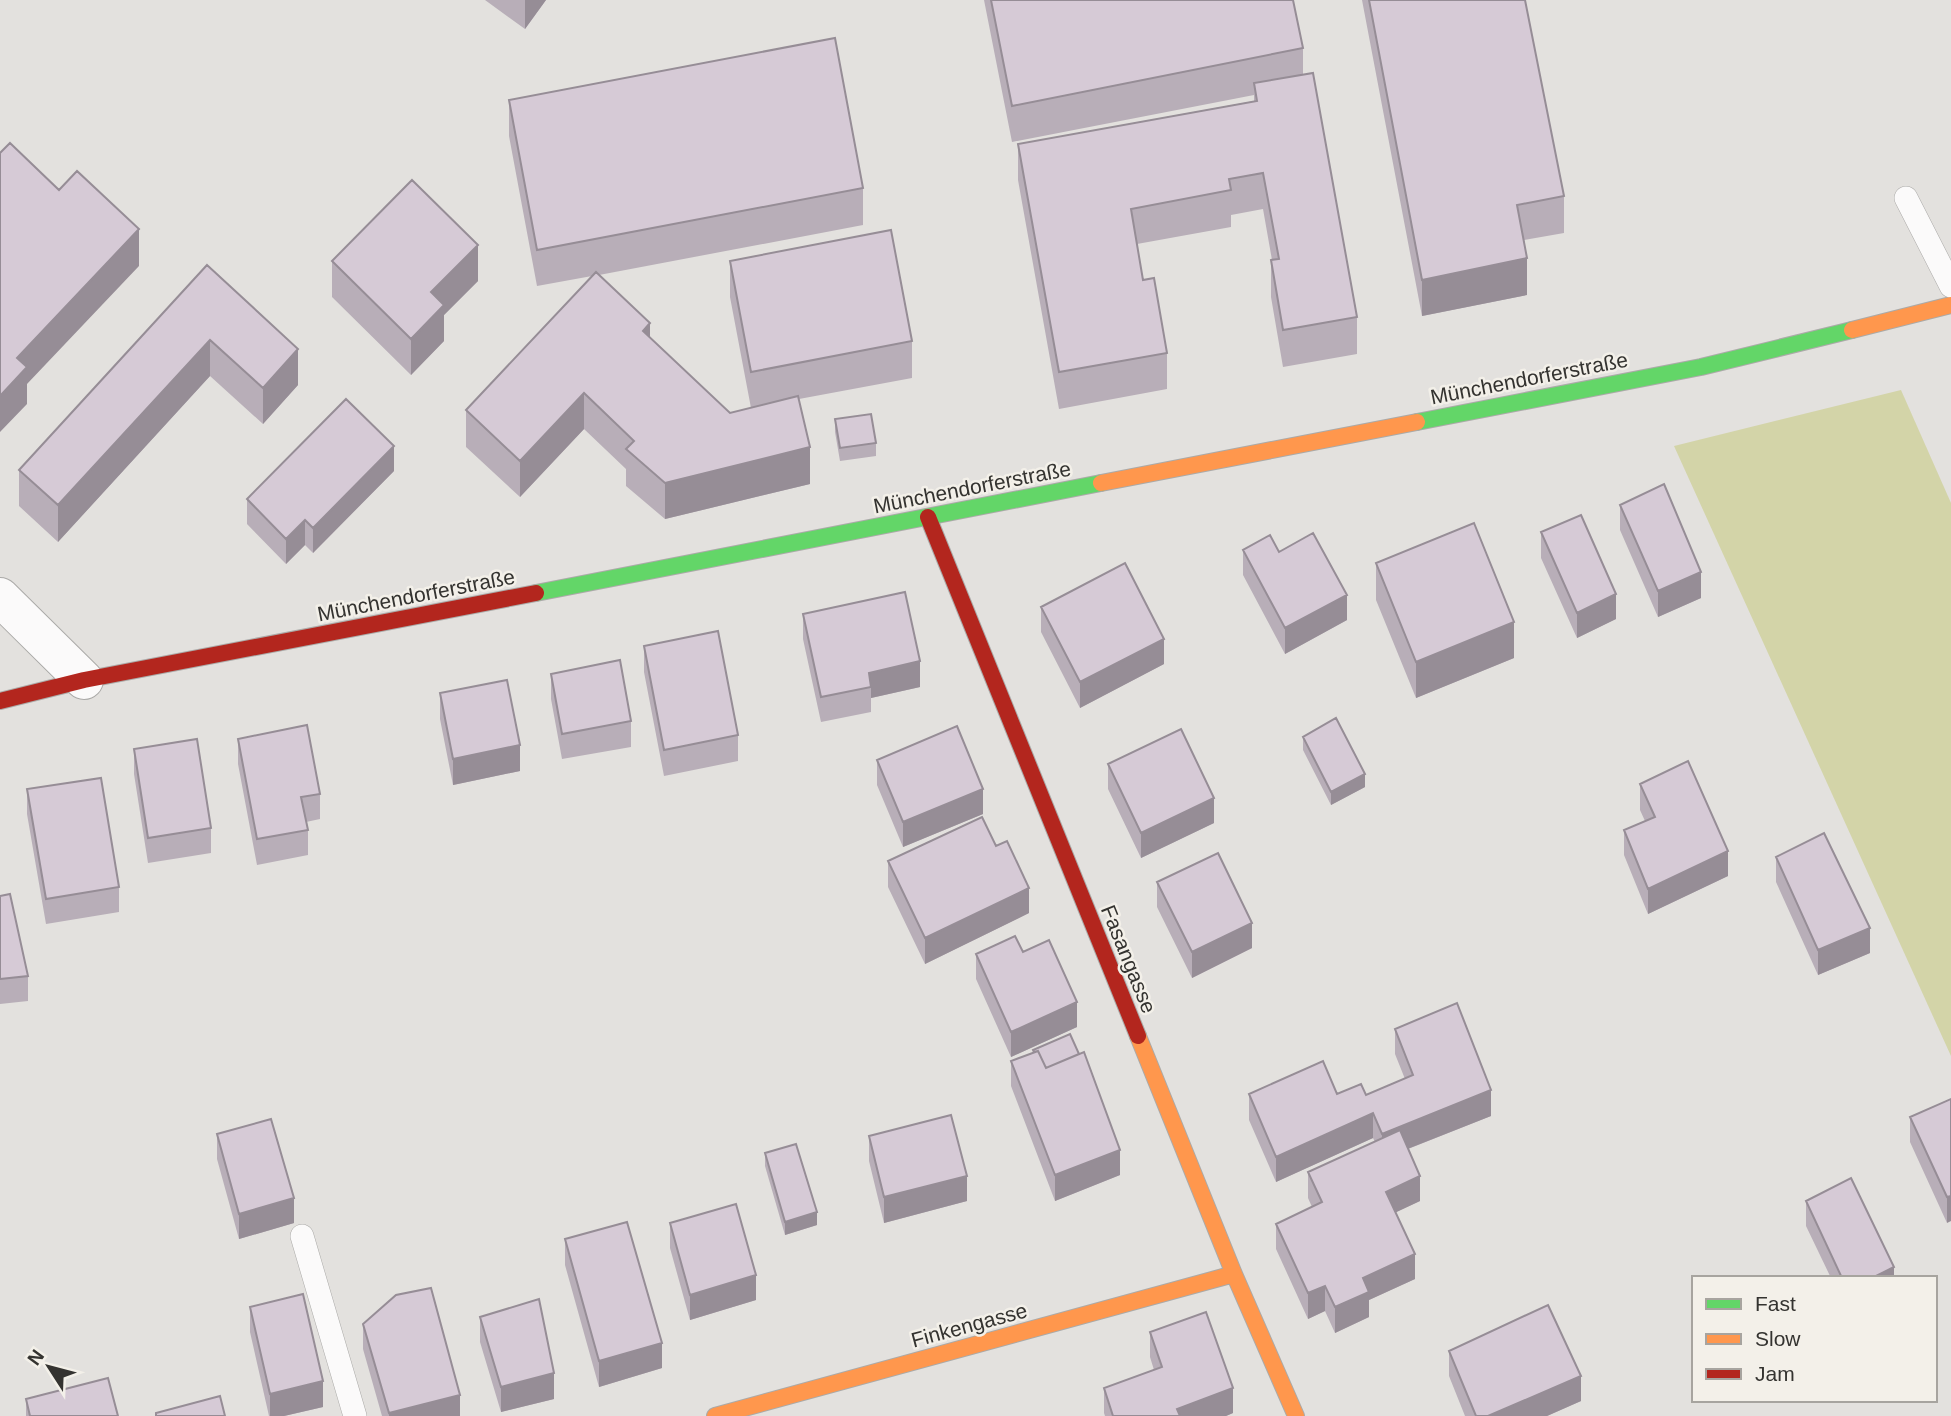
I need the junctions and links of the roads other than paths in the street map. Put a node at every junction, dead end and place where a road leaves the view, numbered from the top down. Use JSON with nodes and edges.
{"nodes":[{"id":1,"x":1906,"y":198,"type":"dead end"},
{"id":2,"x":1951,"y":286,"type":"edge"},
{"id":3,"x":1951,"y":305,"type":"edge"},
{"id":4,"x":928,"y":517,"type":"junction"},
{"id":5,"x":0,"y":597,"type":"edge"},
{"id":6,"x":84,"y":680,"type":"junction"},
{"id":7,"x":0,"y":701,"type":"edge"},
{"id":8,"x":302,"y":1236,"type":"dead end"},
{"id":9,"x":1234,"y":1274,"type":"junction"},
{"id":10,"x":355,"y":1416,"type":"edge"},
{"id":11,"x":715,"y":1416,"type":"edge"},
{"id":12,"x":1296,"y":1416,"type":"edge"}],
"edges":[{"from":1,"to":2,"type":"lane"},
{"from":3,"to":4,"type":"street","name":"Münchendorferstraße"},
{"from":4,"to":6,"type":"street","name":"Münchendorferstraße"},
{"from":4,"to":9,"type":"street","name":"Fasangasse"},
{"from":5,"to":6,"type":"street"},
{"from":6,"to":7,"type":"street","name":"Münchendorferstraße"},
{"from":8,"to":10,"type":"lane"},
{"from":9,"to":11,"type":"street","name":"Finkengasse"},
{"from":9,"to":12,"type":"street","name":"Fasangasse"}]}
